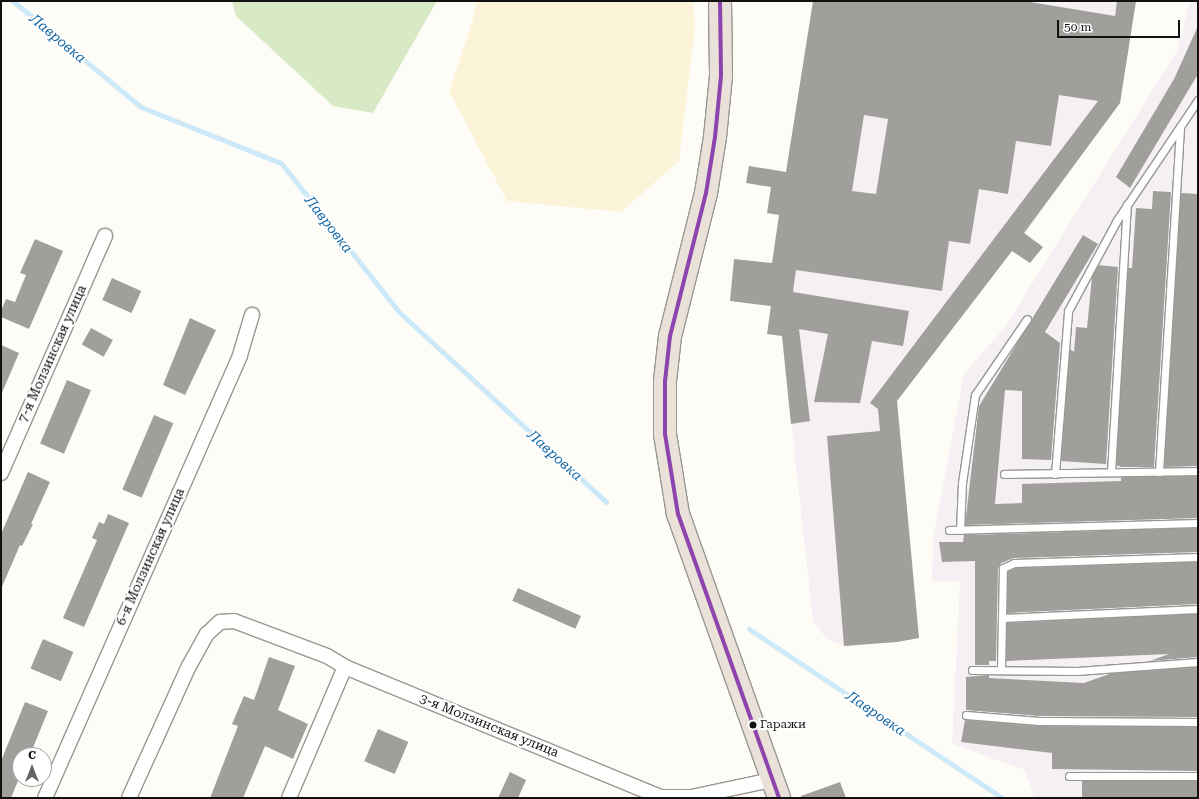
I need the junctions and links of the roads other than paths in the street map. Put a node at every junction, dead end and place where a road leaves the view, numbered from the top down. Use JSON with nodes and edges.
{"nodes":[{"id":1,"x":720,"y":1,"type":"edge"},
{"id":2,"x":1198,"y":100,"type":"edge"},
{"id":3,"x":1180,"y":126,"type":"junction"},
{"id":4,"x":1127,"y":204,"type":"junction"},
{"id":5,"x":105,"y":236,"type":"dead end"},
{"id":6,"x":252,"y":315,"type":"dead end"},
{"id":7,"x":1027,"y":319,"type":"dead end"},
{"id":8,"x":1198,"y":471,"type":"edge"},
{"id":9,"x":1111,"y":472,"type":"junction"},
{"id":10,"x":1159,"y":472,"type":"junction"},
{"id":11,"x":1,"y":473,"type":"edge"},
{"id":12,"x":1004,"y":474,"type":"dead end"},
{"id":13,"x":1055,"y":474,"type":"junction"},
{"id":14,"x":1198,"y":523,"type":"edge"},
{"id":15,"x":949,"y":530,"type":"dead end"},
{"id":16,"x":960,"y":530,"type":"junction"},
{"id":17,"x":1198,"y":557,"type":"edge"},
{"id":18,"x":1198,"y":609,"type":"edge"},
{"id":19,"x":1002,"y":618,"type":"junction"},
{"id":20,"x":1198,"y":662,"type":"edge"},
{"id":21,"x":345,"y":667,"type":"junction"},
{"id":22,"x":1001,"y":668,"type":"junction"},
{"id":23,"x":972,"y":670,"type":"dead end"},
{"id":24,"x":966,"y":715,"type":"dead end"},
{"id":25,"x":1198,"y":722,"type":"edge"},
{"id":26,"x":1069,"y":776,"type":"dead end"},
{"id":27,"x":1198,"y":776,"type":"edge"},
{"id":28,"x":775,"y":789,"type":"edge"},
{"id":29,"x":45,"y":798,"type":"edge"},
{"id":30,"x":129,"y":798,"type":"edge"},
{"id":31,"x":289,"y":798,"type":"edge"}],
"edges":[{"from":1,"to":28,"type":"highway"},
{"from":2,"to":3,"type":"lane"},
{"from":3,"to":4,"type":"lane"},
{"from":3,"to":10,"type":"lane"},
{"from":4,"to":9,"type":"lane"},
{"from":4,"to":13,"type":"lane"},
{"from":5,"to":11,"type":"street","name":"7-я Молзинская улица"},
{"from":6,"to":29,"type":"street","name":"6-я Молзинская улица"},
{"from":7,"to":16,"type":"lane"},
{"from":8,"to":10,"type":"lane"},
{"from":9,"to":10,"type":"lane"},
{"from":9,"to":13,"type":"lane"},
{"from":12,"to":13,"type":"lane"},
{"from":14,"to":16,"type":"lane"},
{"from":15,"to":16,"type":"lane"},
{"from":17,"to":19,"type":"lane"},
{"from":18,"to":19,"type":"lane"},
{"from":19,"to":22,"type":"lane"},
{"from":20,"to":22,"type":"lane"},
{"from":21,"to":28,"type":"street","name":"3-я Молзинская улица"},
{"from":21,"to":30,"type":"street"},
{"from":21,"to":31,"type":"street"},
{"from":22,"to":23,"type":"lane"},
{"from":24,"to":25,"type":"lane"},
{"from":26,"to":27,"type":"lane"}]}
